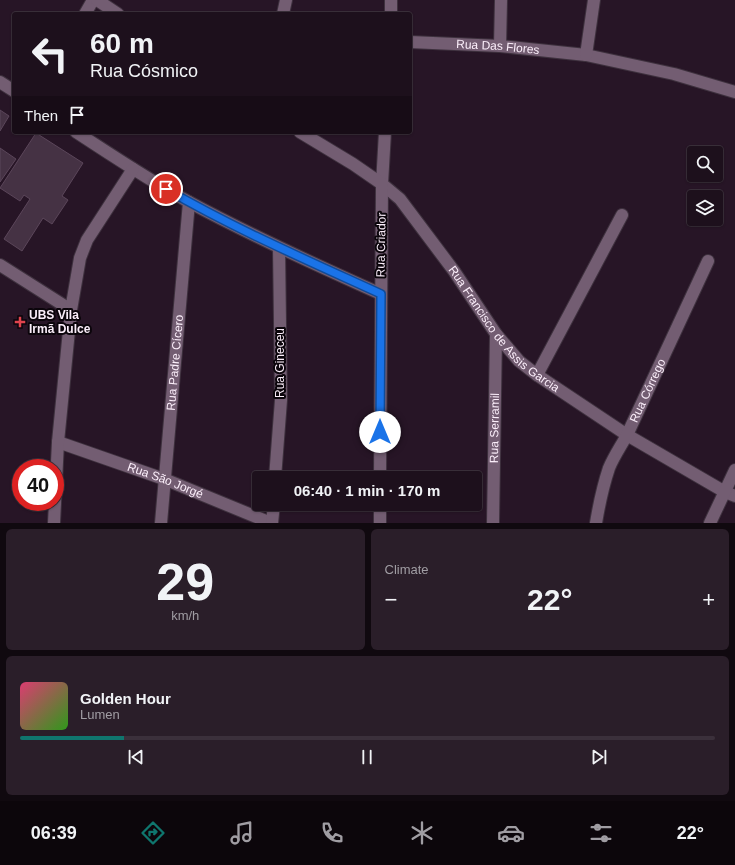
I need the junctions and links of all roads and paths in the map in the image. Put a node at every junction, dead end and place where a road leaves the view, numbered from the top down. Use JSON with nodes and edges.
{"nodes":[{"id":1,"x":93,"y":0,"type":"edge"},
{"id":2,"x":97,"y":0,"type":"edge"},
{"id":3,"x":286,"y":0,"type":"edge"},
{"id":4,"x":392,"y":0,"type":"edge"},
{"id":5,"x":501,"y":0,"type":"edge"},
{"id":6,"x":594,"y":0,"type":"edge"},
{"id":7,"x":86,"y":12,"type":"edge"},
{"id":8,"x":115,"y":12,"type":"edge"},
{"id":9,"x":283,"y":12,"type":"edge"},
{"id":10,"x":391,"y":12,"type":"edge"},
{"id":11,"x":412,"y":42,"type":"edge"},
{"id":12,"x":500,"y":46,"type":"junction"},
{"id":13,"x":586,"y":55,"type":"junction"},
{"id":14,"x":0,"y":82,"type":"edge"},
{"id":15,"x":12,"y":90,"type":"edge"},
{"id":16,"x":735,"y":92,"type":"edge"},
{"id":17,"x":79,"y":134,"type":"edge"},
{"id":18,"x":303,"y":134,"type":"edge"},
{"id":19,"x":385,"y":134,"type":"edge"},
{"id":20,"x":133,"y":169,"type":"junction"},
{"id":21,"x":382,"y":184,"type":"junction"},
{"id":22,"x":189,"y":202,"type":"junction"},
{"id":23,"x":622,"y":214,"type":"dead end"},
{"id":24,"x":279,"y":248,"type":"junction"},
{"id":25,"x":708,"y":261,"type":"dead end"},
{"id":26,"x":0,"y":265,"type":"edge"},
{"id":27,"x":381,"y":294,"type":"junction"},
{"id":28,"x":71,"y":310,"type":"junction"},
{"id":29,"x":496,"y":334,"type":"junction"},
{"id":30,"x":537,"y":375,"type":"junction"},
{"id":31,"x":627,"y":435,"type":"junction"},
{"id":32,"x":58,"y":442,"type":"junction"},
{"id":33,"x":735,"y":470,"type":"edge"},
{"id":34,"x":276,"y":471,"type":"edge"},
{"id":35,"x":380,"y":471,"type":"edge"},
{"id":36,"x":164,"y":480,"type":"junction"},
{"id":37,"x":730,"y":494,"type":"edge"},
{"id":38,"x":273,"y":511,"type":"edge"},
{"id":39,"x":380,"y":511,"type":"edge"},
{"id":40,"x":54,"y":523,"type":"edge"},
{"id":41,"x":161,"y":523,"type":"edge"},
{"id":42,"x":272,"y":523,"type":"edge"},
{"id":43,"x":380,"y":523,"type":"edge"},
{"id":44,"x":493,"y":523,"type":"edge"},
{"id":45,"x":596,"y":523,"type":"edge"},
{"id":46,"x":710,"y":523,"type":"edge"}],
"edges":[{"from":1,"to":7,"type":"street"},
{"from":2,"to":8,"type":"street"},
{"from":3,"to":9,"type":"street"},
{"from":4,"to":10,"type":"street"},
{"from":5,"to":12,"type":"street"},
{"from":6,"to":13,"type":"street"},
{"from":11,"to":12,"type":"street","name":"Rua Das Flores"},
{"from":12,"to":13,"type":"street","name":"Rua Das Flores"},
{"from":13,"to":16,"type":"street","name":"Rua Das Flores"},
{"from":14,"to":15,"type":"street"},
{"from":17,"to":20,"type":"street"},
{"from":18,"to":21,"type":"street","name":"Rua Francisco de Assis Garcia"},
{"from":19,"to":21,"type":"street","name":"Rua Criador"},
{"from":20,"to":22,"type":"street"},
{"from":20,"to":28,"type":"street"},
{"from":21,"to":27,"type":"street","name":"Rua Criador"},
{"from":21,"to":29,"type":"street","name":"Rua Francisco de Assis Garcia"},
{"from":22,"to":24,"type":"street"},
{"from":22,"to":36,"type":"street","name":"Rua Padre Cícero"},
{"from":23,"to":30,"type":"street"},
{"from":24,"to":27,"type":"street"},
{"from":24,"to":34,"type":"street","name":"Rua Gineceu"},
{"from":25,"to":31,"type":"street","name":"Rua Córrego"},
{"from":26,"to":28,"type":"street"},
{"from":27,"to":35,"type":"street","name":"Rua Criador"},
{"from":28,"to":32,"type":"street"},
{"from":29,"to":30,"type":"street","name":"Rua Francisco de Assis Garcia"},
{"from":29,"to":44,"type":"street","name":"Rua Serramil"},
{"from":30,"to":31,"type":"street","name":"Rua Francisco de Assis Garcia"},
{"from":31,"to":37,"type":"street","name":"Rua Francisco de Assis Garcia"},
{"from":31,"to":45,"type":"street","name":"Rua Córrego"},
{"from":32,"to":36,"type":"street","name":"Rua São Jorgé"},
{"from":32,"to":40,"type":"street"},
{"from":33,"to":37,"type":"street"},
{"from":36,"to":41,"type":"street","name":"Rua Padre Cícero"},
{"from":36,"to":42,"type":"street","name":"Rua São Jorgé"},
{"from":37,"to":46,"type":"street"},
{"from":38,"to":42,"type":"street"},
{"from":39,"to":43,"type":"street"}]}
